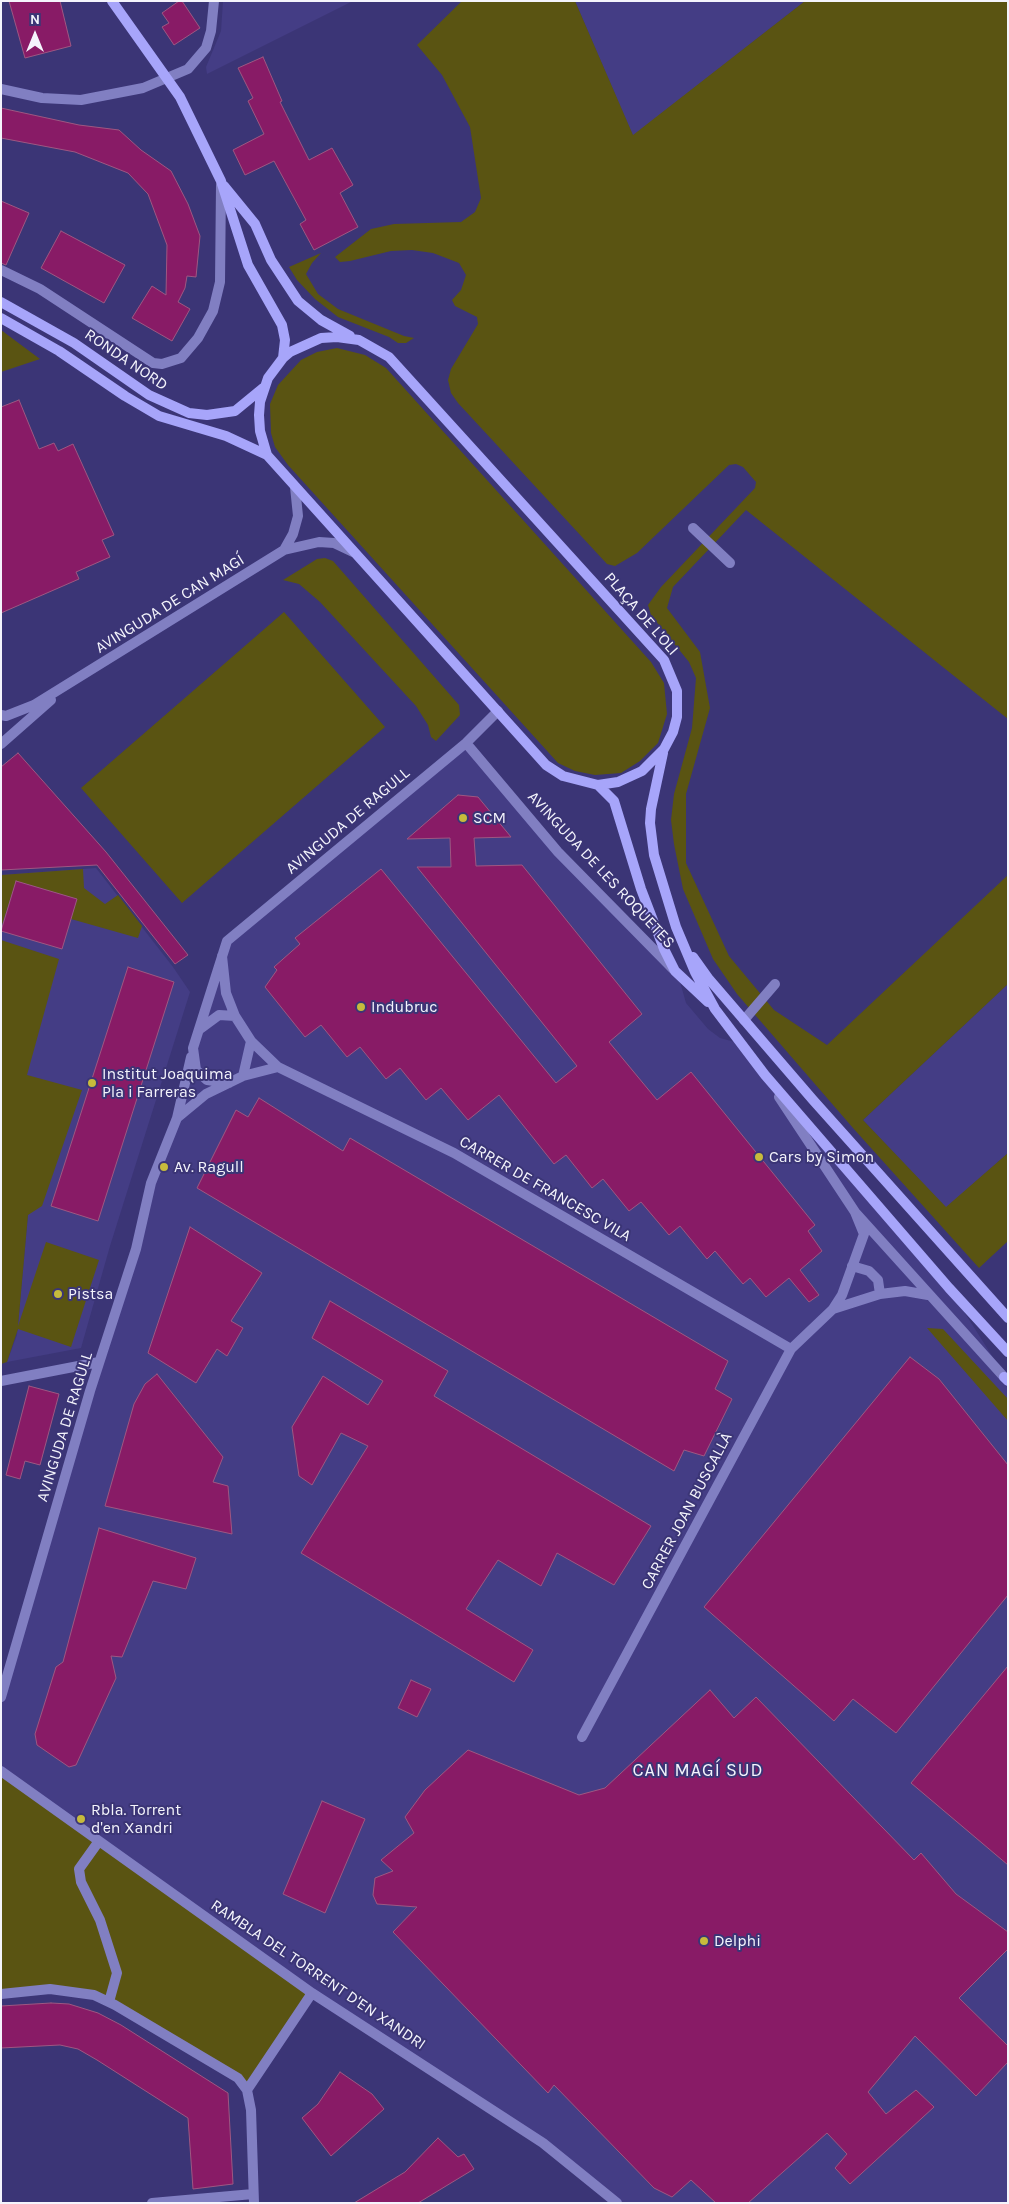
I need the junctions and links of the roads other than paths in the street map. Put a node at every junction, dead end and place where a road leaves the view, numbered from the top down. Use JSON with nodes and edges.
{"nodes":[{"id":1,"x":112,"y":1,"type":"edge"},
{"id":2,"x":214,"y":1,"type":"edge"},
{"id":3,"x":166,"y":79,"type":"junction"},
{"id":4,"x":1,"y":89,"type":"edge"},
{"id":5,"x":221,"y":181,"type":"junction"},
{"id":6,"x":1,"y":270,"type":"edge"},
{"id":7,"x":1,"y":302,"type":"edge"},
{"id":8,"x":1,"y":318,"type":"edge"},
{"id":9,"x":359,"y":340,"type":"junction"},
{"id":10,"x":282,"y":358,"type":"junction"},
{"id":11,"x":264,"y":387,"type":"junction"},
{"id":12,"x":267,"y":455,"type":"junction"},
{"id":13,"x":295,"y":487,"type":"junction"},
{"id":14,"x":693,"y":528,"type":"dead end"},
{"id":15,"x":284,"y":550,"type":"junction"},
{"id":16,"x":353,"y":552,"type":"junction"},
{"id":17,"x":730,"y":564,"type":"dead end"},
{"id":18,"x":71,"y":682,"type":"junction"},
{"id":19,"x":498,"y":711,"type":"junction"},
{"id":20,"x":1,"y":715,"type":"edge"},
{"id":21,"x":466,"y":743,"type":"junction"},
{"id":22,"x":1,"y":744,"type":"edge"},
{"id":23,"x":664,"y":750,"type":"junction"},
{"id":24,"x":598,"y":785,"type":"junction"},
{"id":25,"x":681,"y":939,"type":"junction"},
{"id":26,"x":222,"y":956,"type":"junction"},
{"id":27,"x":675,"y":971,"type":"junction"},
{"id":28,"x":775,"y":984,"type":"dead end"},
{"id":29,"x":715,"y":1009,"type":"junction"},
{"id":30,"x":234,"y":1016,"type":"junction"},
{"id":31,"x":744,"y":1020,"type":"junction"},
{"id":32,"x":200,"y":1029,"type":"junction"},
{"id":33,"x":250,"y":1041,"type":"junction"},
{"id":34,"x":194,"y":1048,"type":"junction"},
{"id":35,"x":278,"y":1067,"type":"junction"},
{"id":36,"x":765,"y":1075,"type":"junction"},
{"id":37,"x":243,"y":1076,"type":"junction"},
{"id":38,"x":229,"y":1083,"type":"junction"},
{"id":39,"x":177,"y":1118,"type":"junction"},
{"id":40,"x":855,"y":1212,"type":"junction"},
{"id":41,"x":852,"y":1266,"type":"junction"},
{"id":42,"x":880,"y":1294,"type":"junction"},
{"id":43,"x":928,"y":1295,"type":"junction"},
{"id":44,"x":833,"y":1309,"type":"junction"},
{"id":45,"x":1008,"y":1318,"type":"edge"},
{"id":46,"x":791,"y":1349,"type":"junction"},
{"id":47,"x":1008,"y":1352,"type":"edge"},
{"id":48,"x":99,"y":1362,"type":"junction"},
{"id":49,"x":1006,"y":1379,"type":"edge"},
{"id":50,"x":1,"y":1381,"type":"edge"},
{"id":51,"x":1,"y":1697,"type":"edge"},
{"id":52,"x":582,"y":1738,"type":"dead end"},
{"id":53,"x":1,"y":1771,"type":"edge"},
{"id":54,"x":99,"y":1841,"type":"junction"},
{"id":55,"x":312,"y":1993,"type":"junction"},
{"id":56,"x":1,"y":1994,"type":"edge"},
{"id":57,"x":109,"y":2002,"type":"junction"},
{"id":58,"x":247,"y":2090,"type":"junction"},
{"id":59,"x":253,"y":2198,"type":"edge"},
{"id":60,"x":152,"y":2203,"type":"edge"},
{"id":61,"x":617,"y":2203,"type":"edge"}],
"edges":[{"from":1,"to":3,"type":"main road"},
{"from":2,"to":3,"type":"street"},
{"from":3,"to":4,"type":"street"},
{"from":3,"to":5,"type":"main road"},
{"from":5,"to":6,"type":"street"},
{"from":5,"to":9,"type":"main road"},
{"from":5,"to":10,"type":"main road"},
{"from":7,"to":11,"type":"main road","name":"RONDA NORD"},
{"from":8,"to":12,"type":"main road","name":"RONDA NORD"},
{"from":9,"to":10,"type":"main road","name":"PLAÇA DE L'OLI"},
{"from":9,"to":23,"type":"main road","name":"PLAÇA DE L'OLI"},
{"from":10,"to":11,"type":"main road","name":"PLAÇA DE L'OLI"},
{"from":11,"to":12,"type":"main road","name":"PLAÇA DE L'OLI"},
{"from":12,"to":13,"type":"main road","name":"PLAÇA DE L'OLI"},
{"from":13,"to":15,"type":"street"},
{"from":13,"to":16,"type":"main road","name":"PLAÇA DE L'OLI"},
{"from":14,"to":17,"type":"street"},
{"from":15,"to":16,"type":"street","name":"AVINGUDA DE CAN MAGÍ"},
{"from":15,"to":18,"type":"street","name":"AVINGUDA DE CAN MAGÍ"},
{"from":16,"to":19,"type":"main road","name":"PLAÇA DE L'OLI"},
{"from":18,"to":20,"type":"street","name":"AVINGUDA DE CAN MAGÍ"},
{"from":18,"to":22,"type":"street","name":"AVINGUDA DE CAN MAGÍ"},
{"from":19,"to":21,"type":"street","name":"AVINGUDA DE RAGULL"},
{"from":19,"to":24,"type":"main road","name":"PLAÇA DE L'OLI"},
{"from":21,"to":26,"type":"street","name":"AVINGUDA DE RAGULL"},
{"from":21,"to":27,"type":"street","name":"AVINGUDA DE LES ROQUETES"},
{"from":23,"to":24,"type":"main road","name":"PLAÇA DE L'OLI"},
{"from":23,"to":25,"type":"main road","name":"AVINGUDA DE LES ROQUETES"},
{"from":24,"to":27,"type":"main road","name":"AVINGUDA DE LES ROQUETES"},
{"from":25,"to":29,"type":"main road","name":"AVINGUDA DE LES ROQUETES"},
{"from":25,"to":31,"type":"main road"},
{"from":26,"to":30,"type":"street"},
{"from":26,"to":32,"type":"street"},
{"from":27,"to":29,"type":"main road","name":"AVINGUDA DE LES ROQUETES"},
{"from":28,"to":31,"type":"street"},
{"from":29,"to":36,"type":"main road","name":"AVINGUDA DE LES ROQUETES"},
{"from":30,"to":32,"type":"street"},
{"from":30,"to":33,"type":"street"},
{"from":31,"to":45,"type":"main road"},
{"from":32,"to":34,"type":"street"},
{"from":33,"to":35,"type":"street","name":"CARRER DE FRANCESC VILA"},
{"from":33,"to":37,"type":"street"},
{"from":34,"to":38,"type":"street"},
{"from":34,"to":39,"type":"street"},
{"from":35,"to":37,"type":"street"},
{"from":35,"to":46,"type":"street","name":"CARRER DE FRANCESC VILA"},
{"from":36,"to":40,"type":"street"},
{"from":36,"to":47,"type":"main road","name":"AVINGUDA DE LES ROQUETES"},
{"from":37,"to":38,"type":"street"},
{"from":38,"to":39,"type":"street"},
{"from":39,"to":48,"type":"street","name":"AVINGUDA DE RAGULL"},
{"from":40,"to":41,"type":"street","name":"CARRER JOAN BUSCALLÀ"},
{"from":40,"to":43,"type":"street"},
{"from":41,"to":42,"type":"street"},
{"from":41,"to":44,"type":"street","name":"CARRER JOAN BUSCALLÀ"},
{"from":42,"to":43,"type":"street","name":"CARRER JOAN BUSCALLÀ"},
{"from":42,"to":44,"type":"street","name":"CARRER JOAN BUSCALLÀ"},
{"from":43,"to":49,"type":"street"},
{"from":44,"to":46,"type":"street","name":"CARRER JOAN BUSCALLÀ"},
{"from":46,"to":52,"type":"street","name":"CARRER JOAN BUSCALLÀ"},
{"from":48,"to":50,"type":"street"},
{"from":48,"to":51,"type":"street","name":"AVINGUDA DE RAGULL"},
{"from":53,"to":54,"type":"street","name":"RAMBLA DEL TORRENT D'EN XANDRI"},
{"from":54,"to":55,"type":"street","name":"RAMBLA DEL TORRENT D'EN XANDRI"},
{"from":54,"to":57,"type":"street"},
{"from":55,"to":58,"type":"street"},
{"from":55,"to":61,"type":"street","name":"RAMBLA DEL TORRENT D'EN XANDRI"},
{"from":56,"to":57,"type":"street"},
{"from":57,"to":58,"type":"street"},
{"from":58,"to":59,"type":"street"},
{"from":59,"to":60,"type":"street"}]}
